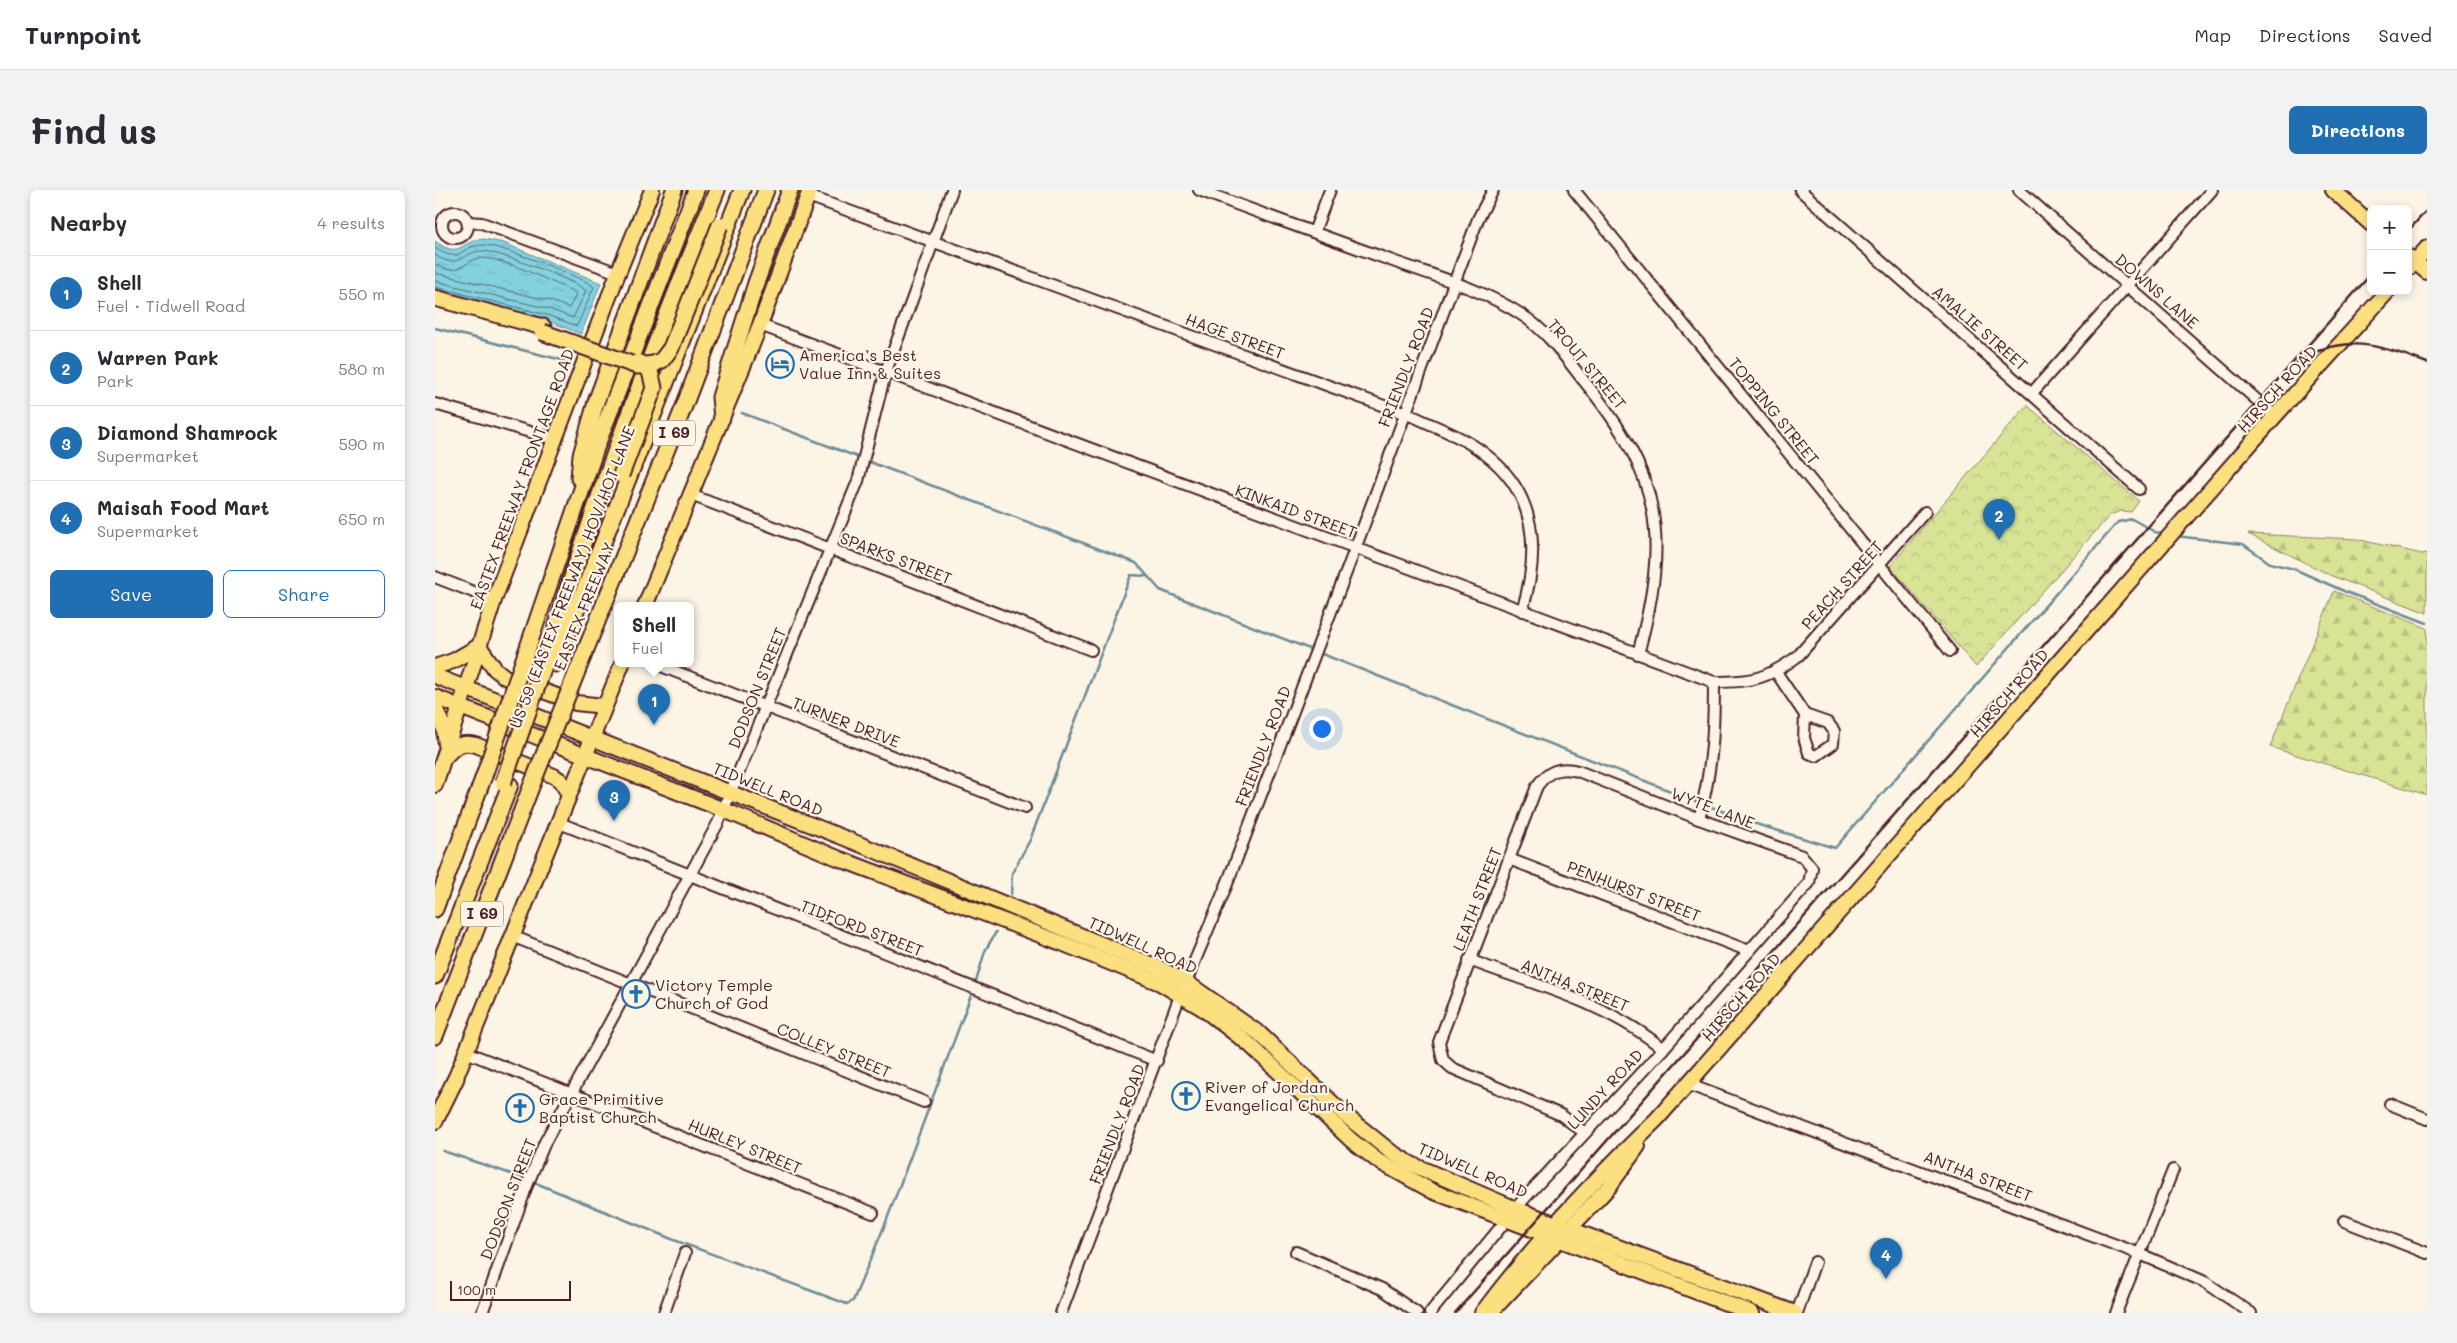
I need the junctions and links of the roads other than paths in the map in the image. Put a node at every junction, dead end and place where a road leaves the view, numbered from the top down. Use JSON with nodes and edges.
{"nodes":[{"id":1,"x":652,"y":190,"type":"edge"},
{"id":2,"x":674,"y":190,"type":"edge"},
{"id":3,"x":697,"y":190,"type":"edge"},
{"id":4,"x":717,"y":190,"type":"edge"},
{"id":5,"x":727,"y":190,"type":"edge"},
{"id":6,"x":734,"y":190,"type":"edge"},
{"id":7,"x":742,"y":190,"type":"edge"},
{"id":8,"x":766,"y":190,"type":"edge"},
{"id":9,"x":790,"y":190,"type":"edge"},
{"id":10,"x":952,"y":190,"type":"edge"},
{"id":11,"x":1199,"y":190,"type":"edge"},
{"id":12,"x":1330,"y":190,"type":"edge"},
{"id":13,"x":1493,"y":190,"type":"edge"},
{"id":14,"x":1574,"y":190,"type":"edge"},
{"id":15,"x":1800,"y":190,"type":"edge"},
{"id":16,"x":2019,"y":190,"type":"edge"},
{"id":17,"x":2212,"y":190,"type":"edge"},
{"id":18,"x":2333,"y":190,"type":"edge"},
{"id":19,"x":809,"y":193,"type":"edge"},
{"id":20,"x":2367,"y":220,"type":"edge"},
{"id":21,"x":467,"y":222,"type":"dead end"},
{"id":22,"x":717,"y":224,"type":"junction"},
{"id":23,"x":1314,"y":232,"type":"junction"},
{"id":24,"x":933,"y":242,"type":"junction"},
{"id":25,"x":2427,"y":248,"type":"edge"},
{"id":26,"x":2412,"y":260,"type":"edge"},
{"id":27,"x":2412,"y":263,"type":"edge"},
{"id":28,"x":2427,"y":272,"type":"edge"},
{"id":29,"x":618,"y":273,"type":"junction"},
{"id":30,"x":1454,"y":283,"type":"junction"},
{"id":31,"x":2128,"y":285,"type":"junction"},
{"id":32,"x":2384,"y":295,"type":"edge"},
{"id":33,"x":435,"y":298,"type":"edge"},
{"id":34,"x":435,"y":306,"type":"edge"},
{"id":35,"x":760,"y":325,"type":"junction"},
{"id":36,"x":543,"y":330,"type":"junction"},
{"id":37,"x":630,"y":360,"type":"junction"},
{"id":38,"x":645,"y":366,"type":"junction"},
{"id":39,"x":885,"y":374,"type":"junction"},
{"id":40,"x":2031,"y":393,"type":"junction"},
{"id":41,"x":435,"y":404,"type":"edge"},
{"id":42,"x":1405,"y":414,"type":"junction"},
{"id":43,"x":2275,"y":416,"type":"junction"},
{"id":44,"x":722,"y":418,"type":"junction"},
{"id":45,"x":554,"y":439,"type":"junction"},
{"id":46,"x":619,"y":474,"type":"junction"},
{"id":47,"x":2139,"y":489,"type":"dead end"},
{"id":48,"x":691,"y":495,"type":"junction"},
{"id":49,"x":575,"y":505,"type":"junction"},
{"id":50,"x":1925,"y":512,"type":"dead end"},
{"id":51,"x":829,"y":548,"type":"junction"},
{"id":52,"x":1355,"y":549,"type":"junction"},
{"id":53,"x":1881,"y":565,"type":"junction"},
{"id":54,"x":435,"y":577,"type":"edge"},
{"id":55,"x":494,"y":600,"type":"junction"},
{"id":56,"x":647,"y":602,"type":"edge"},
{"id":57,"x":1522,"y":611,"type":"junction"},
{"id":58,"x":479,"y":646,"type":"junction"},
{"id":59,"x":1091,"y":650,"type":"dead end"},
{"id":60,"x":1950,"y":651,"type":"dead end"},
{"id":61,"x":1638,"y":654,"type":"junction"},
{"id":62,"x":550,"y":663,"type":"junction"},
{"id":63,"x":435,"y":667,"type":"edge"},
{"id":64,"x":621,"y":667,"type":"edge"},
{"id":65,"x":664,"y":667,"type":"edge"},
{"id":66,"x":1776,"y":672,"type":"junction"},
{"id":67,"x":435,"y":676,"type":"edge"},
{"id":68,"x":1714,"y":682,"type":"junction"},
{"id":69,"x":465,"y":687,"type":"junction"},
{"id":70,"x":435,"y":697,"type":"edge"},
{"id":71,"x":604,"y":706,"type":"junction"},
{"id":72,"x":766,"y":706,"type":"junction"},
{"id":73,"x":435,"y":707,"type":"edge"},
{"id":74,"x":459,"y":707,"type":"junction"},
{"id":75,"x":1805,"y":715,"type":"dead end"},
{"id":76,"x":592,"y":737,"type":"junction"},
{"id":77,"x":445,"y":753,"type":"junction"},
{"id":78,"x":584,"y":756,"type":"junction"},
{"id":79,"x":1580,"y":771,"type":"joint"},
{"id":80,"x":435,"y":785,"type":"edge"},
{"id":81,"x":731,"y":793,"type":"junction"},
{"id":82,"x":569,"y":794,"type":"junction"},
{"id":83,"x":1025,"y":808,"type":"dead end"},
{"id":84,"x":723,"y":810,"type":"junction"},
{"id":85,"x":1700,"y":815,"type":"junction"},
{"id":86,"x":557,"y":822,"type":"junction"},
{"id":87,"x":847,"y":839,"type":"junction"},
{"id":88,"x":840,"y":859,"type":"junction"},
{"id":89,"x":1509,"y":859,"type":"junction"},
{"id":90,"x":690,"y":876,"type":"junction"},
{"id":91,"x":1805,"y":887,"type":"joint"},
{"id":92,"x":435,"y":909,"type":"edge"},
{"id":93,"x":512,"y":936,"type":"junction"},
{"id":94,"x":1061,"y":936,"type":"junction"},
{"id":95,"x":1749,"y":951,"type":"junction"},
{"id":96,"x":1469,"y":960,"type":"junction"},
{"id":97,"x":435,"y":976,"type":"edge"},
{"id":98,"x":1186,"y":982,"type":"junction"},
{"id":99,"x":631,"y":985,"type":"junction"},
{"id":100,"x":1181,"y":996,"type":"junction"},
{"id":101,"x":435,"y":1036,"type":"edge"},
{"id":102,"x":1663,"y":1048,"type":"junction"},
{"id":103,"x":466,"y":1052,"type":"junction"},
{"id":104,"x":1157,"y":1061,"type":"junction"},
{"id":105,"x":1291,"y":1073,"type":"junction"},
{"id":106,"x":456,"y":1078,"type":"junction"},
{"id":107,"x":1687,"y":1084,"type":"junction"},
{"id":108,"x":570,"y":1093,"type":"junction"},
{"id":109,"x":923,"y":1102,"type":"dead end"},
{"id":110,"x":2390,"y":1104,"type":"dead end"},
{"id":111,"x":1657,"y":1119,"type":"junction"},
{"id":112,"x":2427,"y":1119,"type":"edge"},
{"id":113,"x":435,"y":1121,"type":"edge"},
{"id":114,"x":435,"y":1130,"type":"edge"},
{"id":115,"x":1585,"y":1132,"type":"junction"},
{"id":116,"x":1386,"y":1158,"type":"junction"},
{"id":117,"x":2173,"y":1170,"type":"dead end"},
{"id":118,"x":1516,"y":1208,"type":"junction"},
{"id":119,"x":873,"y":1213,"type":"dead end"},
{"id":120,"x":1507,"y":1220,"type":"junction"},
{"id":121,"x":2344,"y":1221,"type":"dead end"},
{"id":122,"x":1556,"y":1223,"type":"junction"},
{"id":123,"x":1571,"y":1229,"type":"junction"},
{"id":124,"x":1545,"y":1234,"type":"junction"},
{"id":125,"x":1561,"y":1240,"type":"junction"},
{"id":126,"x":1296,"y":1252,"type":"dead end"},
{"id":127,"x":685,"y":1253,"type":"dead end"},
{"id":128,"x":2427,"y":1253,"type":"edge"},
{"id":129,"x":2140,"y":1254,"type":"junction"},
{"id":130,"x":1815,"y":1262,"type":"dead end"},
{"id":131,"x":1701,"y":1278,"type":"junction"},
{"id":132,"x":1697,"y":1292,"type":"junction"},
{"id":133,"x":482,"y":1313,"type":"edge"},
{"id":134,"x":664,"y":1313,"type":"edge"},
{"id":135,"x":1061,"y":1313,"type":"edge"},
{"id":136,"x":1417,"y":1313,"type":"edge"},
{"id":137,"x":1430,"y":1313,"type":"edge"},
{"id":138,"x":1482,"y":1313,"type":"edge"},
{"id":139,"x":1490,"y":1313,"type":"edge"},
{"id":140,"x":1752,"y":1313,"type":"edge"},
{"id":141,"x":1796,"y":1313,"type":"edge"},
{"id":142,"x":2116,"y":1313,"type":"edge"},
{"id":143,"x":2251,"y":1313,"type":"edge"}],
"edges":[{"from":1,"to":29,"type":"main road","name":"EASTEX FREEWAY FRONTAGE ROAD"},
{"from":2,"to":49,"type":"highway"},
{"from":3,"to":49,"type":"highway","number":"I 69"},
{"from":4,"to":62,"type":"highway","name":"EASTEX FREEWAY"},
{"from":5,"to":22,"type":"highway"},
{"from":6,"to":22,"type":"highway"},
{"from":7,"to":62,"type":"highway","name":"US 59 (EASTEX FREEWAY) HOV/HOT LANE","number":"I 69"},
{"from":8,"to":101,"type":"highway","name":"EASTEX FREEWAY","number":"I 69","bridge":true},
{"from":9,"to":44,"type":"highway"},
{"from":10,"to":24,"type":"street","name":"DODSON STREET"},
{"from":11,"to":23,"type":"street","name":"TROUT STREET"},
{"from":12,"to":23,"type":"street"},
{"from":13,"to":30,"type":"street","name":"FRIENDLY ROAD"},
{"from":14,"to":53,"type":"street","name":"TOPPING STREET"},
{"from":15,"to":40,"type":"street","name":"AMALIE STREET"},
{"from":16,"to":31,"type":"street","name":"DOWNS LANE"},
{"from":17,"to":31,"type":"street"},
{"from":18,"to":20,"type":"main road"},
{"from":19,"to":24,"type":"street","name":"HAGE STREET"},
{"from":19,"to":35,"type":"main road"},
{"from":21,"to":29,"type":"street"},
{"from":22,"to":37,"type":"highway"},
{"from":22,"to":38,"type":"highway","bridge":true},
{"from":23,"to":30,"type":"street","name":"TROUT STREET"},
{"from":24,"to":39,"type":"street","name":"DODSON STREET"},
{"from":24,"to":42,"type":"street","name":"HAGE STREET"},
{"from":25,"to":26,"type":"main road"},
{"from":27,"to":28,"type":"main road"},
{"from":29,"to":45,"type":"main road","name":"EASTEX FREEWAY FRONTAGE ROAD"},
{"from":30,"to":42,"type":"street","name":"FRIENDLY ROAD"},
{"from":30,"to":61,"type":"street","name":"TROUT STREET"},
{"from":31,"to":40,"type":"street"},
{"from":31,"to":43,"type":"street","name":"DOWNS LANE"},
{"from":32,"to":43,"type":"main road","name":"HIRSCH ROAD"},
{"from":33,"to":36,"type":"highway"},
{"from":34,"to":36,"type":"highway"},
{"from":35,"to":39,"type":"street","name":"KINKAID STREET"},
{"from":35,"to":44,"type":"main road"},
{"from":36,"to":37,"type":"highway","bridge":true},
{"from":37,"to":38,"type":"highway","bridge":true},
{"from":37,"to":46,"type":"highway"},
{"from":38,"to":46,"type":"highway","bridge":true},
{"from":39,"to":51,"type":"street","name":"DODSON STREET"},
{"from":39,"to":52,"type":"street","name":"KINKAID STREET"},
{"from":40,"to":47,"type":"street","name":"AMALIE STREET"},
{"from":41,"to":45,"type":"street"},
{"from":42,"to":52,"type":"street","name":"FRIENDLY ROAD"},
{"from":42,"to":57,"type":"street","name":"HAGE STREET"},
{"from":43,"to":107,"type":"main road","name":"HIRSCH ROAD"},
{"from":44,"to":48,"type":"main road"},
{"from":45,"to":55,"type":"main road","name":"EASTEX FREEWAY FRONTAGE ROAD"},
{"from":46,"to":62,"type":"highway"},
{"from":48,"to":51,"type":"street","name":"SPARKS STREET"},
{"from":48,"to":56,"type":"main road"},
{"from":49,"to":92,"type":"highway","number":"I 69","bridge":true},
{"from":50,"to":53,"type":"street","name":"PEACH STREET"},
{"from":51,"to":59,"type":"street","name":"SPARKS STREET"},
{"from":51,"to":72,"type":"street","name":"DODSON STREET"},
{"from":52,"to":57,"type":"street","name":"KINKAID STREET"},
{"from":52,"to":98,"type":"street","name":"FRIENDLY ROAD"},
{"from":53,"to":60,"type":"street","name":"TOPPING STREET"},
{"from":53,"to":66,"type":"street","name":"PEACH STREET"},
{"from":54,"to":55,"type":"street"},
{"from":55,"to":58,"type":"main road","name":"EASTEX FREEWAY FRONTAGE ROAD"},
{"from":57,"to":61,"type":"street","name":"KINKAID STREET"},
{"from":58,"to":63,"type":"main road"},
{"from":58,"to":69,"type":"main road","name":"EASTEX FREEWAY FRONTAGE ROAD"},
{"from":58,"to":71,"type":"main road"},
{"from":61,"to":68,"type":"street","name":"KINKAID STREET"},
{"from":62,"to":97,"type":"highway","name":"EASTEX FREEWAY","number":"I 69","bridge":true},
{"from":64,"to":71,"type":"main road"},
{"from":65,"to":72,"type":"street","name":"TURNER DRIVE"},
{"from":66,"to":68,"type":"street","name":"KINKAID STREET"},
{"from":66,"to":75,"type":"street"},
{"from":67,"to":69,"type":"main road","name":"TIDWELL ROAD"},
{"from":68,"to":85,"type":"street"},
{"from":69,"to":74,"type":"main road","name":"EASTEX FREEWAY FRONTAGE ROAD"},
{"from":69,"to":76,"type":"main road","name":"TIDWELL ROAD"},
{"from":70,"to":74,"type":"main road","name":"TIDWELL ROAD"},
{"from":71,"to":76,"type":"main road"},
{"from":72,"to":81,"type":"street","name":"DODSON STREET"},
{"from":72,"to":83,"type":"street","name":"TURNER DRIVE"},
{"from":73,"to":77,"type":"main road"},
{"from":74,"to":77,"type":"main road","name":"EASTEX FREEWAY FRONTAGE ROAD"},
{"from":74,"to":78,"type":"main road","name":"TIDWELL ROAD"},
{"from":76,"to":78,"type":"main road"},
{"from":76,"to":81,"type":"main road","name":"TIDWELL ROAD"},
{"from":77,"to":80,"type":"main road","name":"EASTEX FREEWAY FRONTAGE ROAD"},
{"from":77,"to":82,"type":"main road"},
{"from":78,"to":82,"type":"main road"},
{"from":78,"to":84,"type":"main road","name":"TIDWELL ROAD"},
{"from":79,"to":85,"type":"street","name":"WYTE LANE"},
{"from":79,"to":89,"type":"street","name":"LEATH STREET"},
{"from":81,"to":84,"type":"street","name":"DODSON STREET"},
{"from":81,"to":87,"type":"main road","name":"TIDWELL ROAD"},
{"from":82,"to":86,"type":"main road"},
{"from":84,"to":88,"type":"main road","name":"TIDWELL ROAD"},
{"from":84,"to":90,"type":"street","name":"DODSON STREET"},
{"from":85,"to":91,"type":"street","name":"WYTE LANE"},
{"from":86,"to":90,"type":"street","name":"TIDFORD STREET"},
{"from":86,"to":93,"type":"main road"},
{"from":87,"to":88,"type":"main road"},
{"from":87,"to":94,"type":"main road","name":"TIDWELL ROAD"},
{"from":88,"to":94,"type":"main road","name":"TIDWELL ROAD"},
{"from":89,"to":95,"type":"street","name":"PENHURST STREET"},
{"from":89,"to":96,"type":"street","name":"LEATH STREET"},
{"from":90,"to":99,"type":"street","name":"DODSON STREET"},
{"from":90,"to":104,"type":"street","name":"TIDFORD STREET"},
{"from":91,"to":95,"type":"street","name":"LUNDY ROAD"},
{"from":93,"to":99,"type":"street","name":"COLLEY STREET"},
{"from":93,"to":103,"type":"main road"},
{"from":94,"to":98,"type":"main road","name":"TIDWELL ROAD"},
{"from":94,"to":100,"type":"main road","name":"TIDWELL ROAD"},
{"from":95,"to":102,"type":"street","name":"LUNDY ROAD"},
{"from":96,"to":102,"type":"street","name":"ANTHA STREET"},
{"from":96,"to":115,"type":"street","name":"LEATH STREET"},
{"from":98,"to":100,"type":"street","name":"FRIENDLY ROAD"},
{"from":98,"to":105,"type":"main road","name":"TIDWELL ROAD"},
{"from":99,"to":108,"type":"street","name":"DODSON STREET"},
{"from":99,"to":109,"type":"street","name":"COLLEY STREET"},
{"from":100,"to":104,"type":"street","name":"FRIENDLY ROAD"},
{"from":100,"to":105,"type":"main road","name":"TIDWELL ROAD"},
{"from":102,"to":115,"type":"street","name":"LUNDY ROAD"},
{"from":103,"to":106,"type":"main road"},
{"from":103,"to":108,"type":"street","name":"HURLEY STREET"},
{"from":104,"to":135,"type":"street","name":"FRIENDLY ROAD"},
{"from":105,"to":116,"type":"main road","name":"TIDWELL ROAD"},
{"from":106,"to":113,"type":"highway"},
{"from":106,"to":114,"type":"main road"},
{"from":107,"to":111,"type":"main road","name":"HIRSCH ROAD"},
{"from":107,"to":129,"type":"street","name":"ANTHA STREET"},
{"from":108,"to":119,"type":"street","name":"HURLEY STREET"},
{"from":108,"to":133,"type":"street","name":"DODSON STREET"},
{"from":110,"to":112,"type":"street"},
{"from":111,"to":122,"type":"main road","name":"HIRSCH ROAD"},
{"from":111,"to":123,"type":"main road","name":"HIRSCH ROAD"},
{"from":115,"to":118,"type":"street","name":"LUNDY ROAD"},
{"from":116,"to":118,"type":"main road","name":"TIDWELL ROAD"},
{"from":116,"to":120,"type":"main road","name":"TIDWELL ROAD"},
{"from":117,"to":129,"type":"street"},
{"from":118,"to":120,"type":"street","name":"LUNDY ROAD"},
{"from":118,"to":122,"type":"main road","name":"TIDWELL ROAD"},
{"from":120,"to":124,"type":"main road","name":"TIDWELL ROAD"},
{"from":120,"to":137,"type":"street","name":"LUNDY ROAD"},
{"from":121,"to":128,"type":"street"},
{"from":122,"to":123,"type":"main road","name":"TIDWELL ROAD"},
{"from":122,"to":124,"type":"main road","name":"HIRSCH ROAD"},
{"from":123,"to":125,"type":"main road","name":"HIRSCH ROAD"},
{"from":123,"to":131,"type":"main road","name":"TIDWELL ROAD"},
{"from":124,"to":125,"type":"main road","name":"TIDWELL ROAD"},
{"from":124,"to":138,"type":"main road","name":"HIRSCH ROAD"},
{"from":125,"to":132,"type":"main road","name":"TIDWELL ROAD"},
{"from":125,"to":139,"type":"main road","name":"HIRSCH ROAD"},
{"from":126,"to":136,"type":"street"},
{"from":127,"to":134,"type":"street"},
{"from":129,"to":142,"type":"street"},
{"from":129,"to":143,"type":"street","name":"ANTHA STREET"},
{"from":130,"to":141,"type":"street"},
{"from":131,"to":132,"type":"main road"},
{"from":131,"to":141,"type":"main road","name":"TIDWELL ROAD"},
{"from":132,"to":140,"type":"main road","name":"TIDWELL ROAD"}]}
